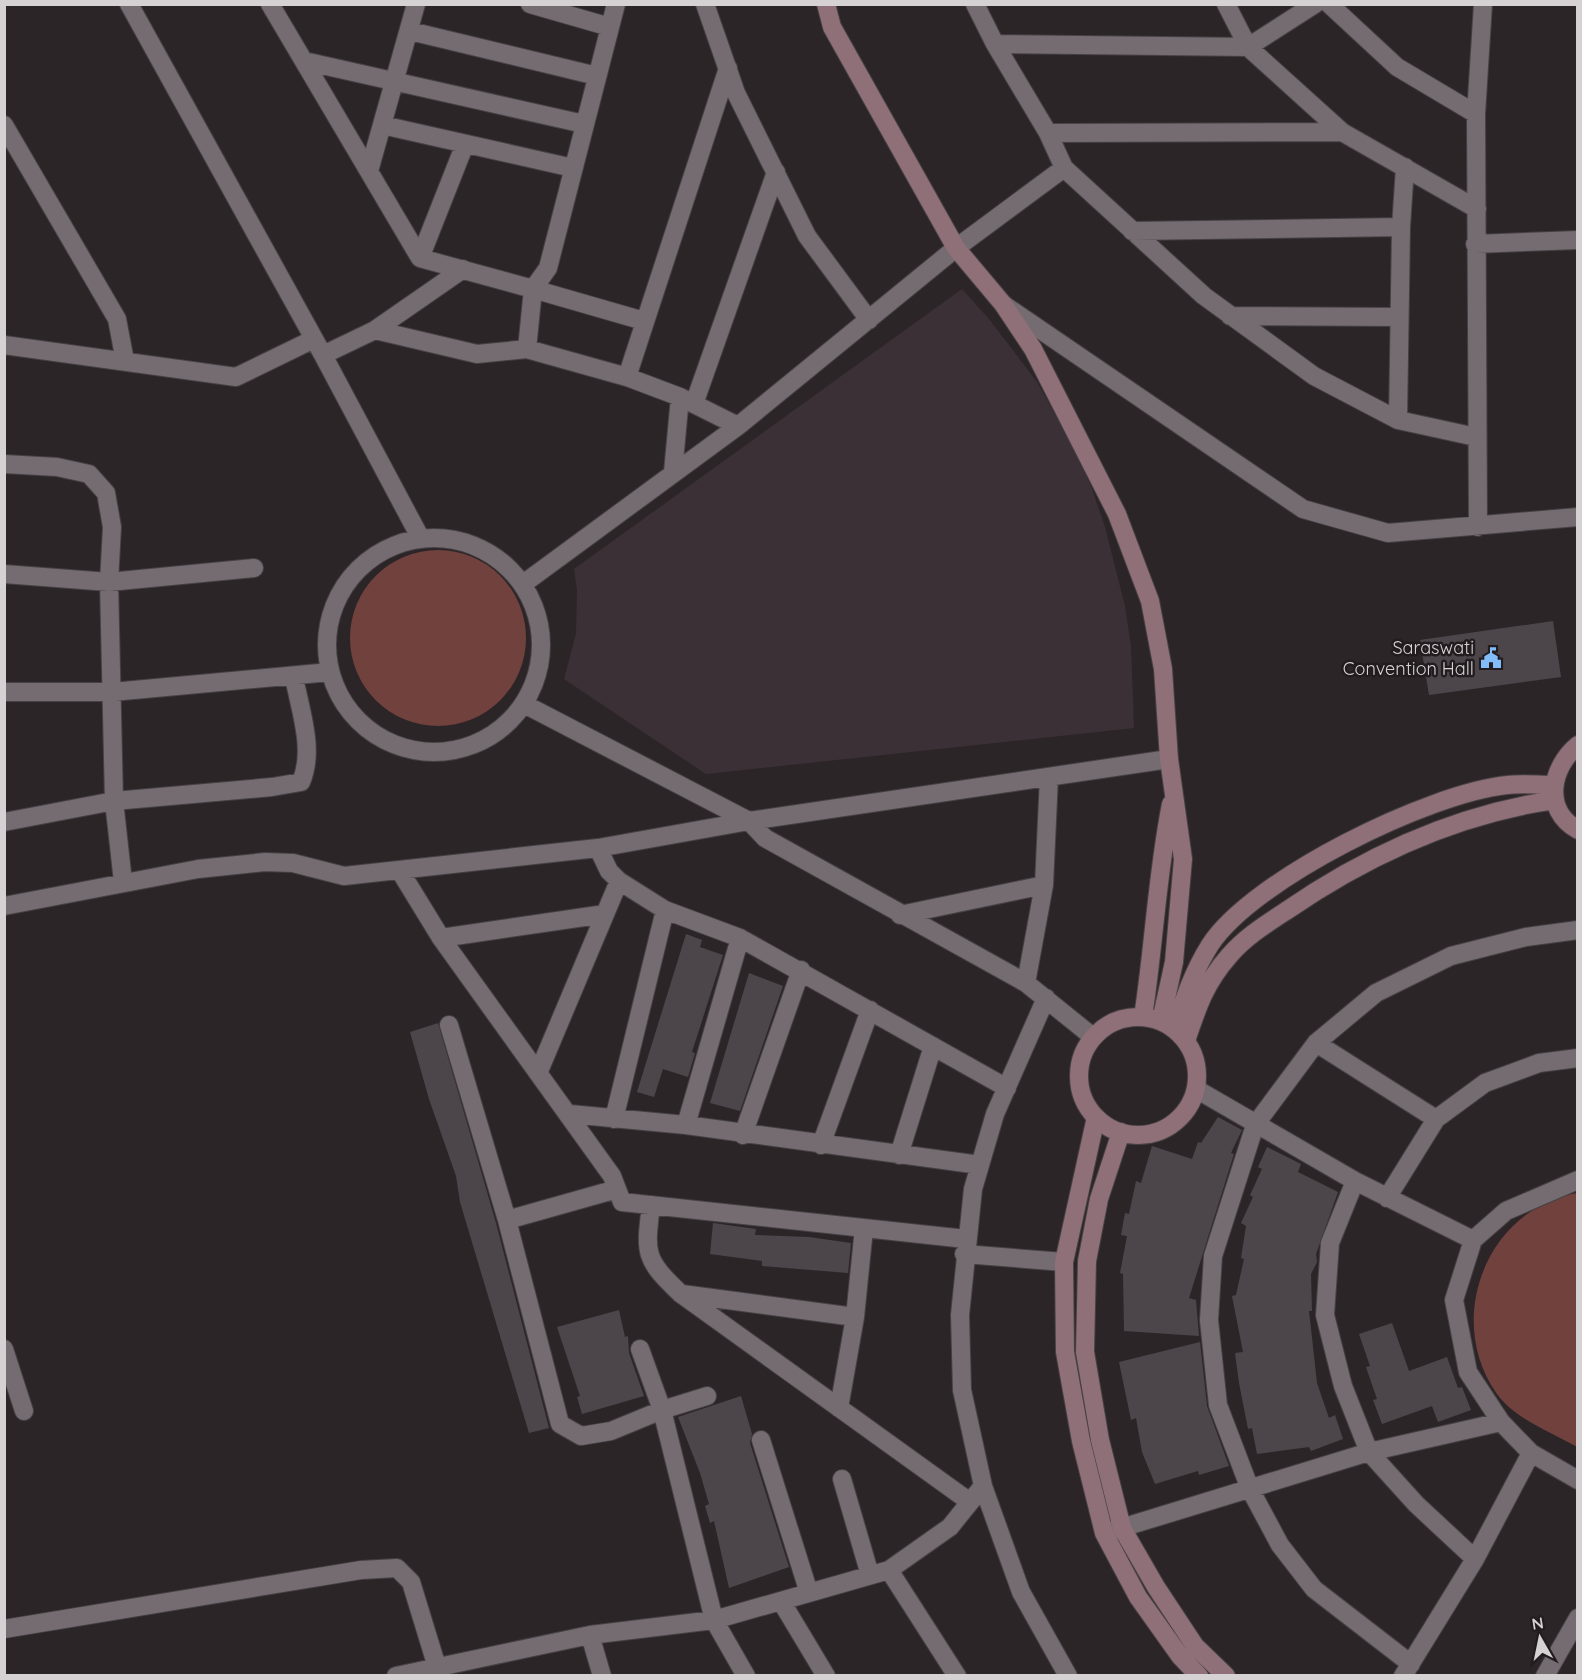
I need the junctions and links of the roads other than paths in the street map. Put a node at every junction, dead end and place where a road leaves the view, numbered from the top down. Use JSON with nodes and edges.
{"nodes":[{"id":1,"x":129,"y":4,"type":"edge"},
{"id":2,"x":270,"y":4,"type":"edge"},
{"id":3,"x":416,"y":4,"type":"edge"},
{"id":4,"x":530,"y":4,"type":"edge"},
{"id":5,"x":616,"y":4,"type":"edge"},
{"id":6,"x":705,"y":4,"type":"edge"},
{"id":7,"x":826,"y":4,"type":"edge"},
{"id":8,"x":975,"y":4,"type":"edge"},
{"id":9,"x":1226,"y":4,"type":"edge"},
{"id":10,"x":1315,"y":4,"type":"edge"},
{"id":11,"x":1329,"y":4,"type":"edge"},
{"id":12,"x":1468,"y":4,"type":"edge"},
{"id":13,"x":1483,"y":11,"type":"edge"},
{"id":14,"x":610,"y":27,"type":"junction"},
{"id":15,"x":410,"y":31,"type":"junction"},
{"id":16,"x":995,"y":44,"type":"junction"},
{"id":17,"x":1248,"y":47,"type":"junction"},
{"id":18,"x":304,"y":61,"type":"junction"},
{"id":19,"x":728,"y":68,"type":"junction"},
{"id":20,"x":597,"y":76,"type":"junction"},
{"id":21,"x":396,"y":82,"type":"junction"},
{"id":22,"x":1476,"y":114,"type":"junction"},
{"id":23,"x":584,"y":124,"type":"junction"},
{"id":24,"x":4,"y":125,"type":"edge"},
{"id":25,"x":382,"y":125,"type":"junction"},
{"id":26,"x":1342,"y":132,"type":"junction"},
{"id":27,"x":1048,"y":133,"type":"junction"},
{"id":28,"x":465,"y":144,"type":"junction"},
{"id":29,"x":1405,"y":167,"type":"junction"},
{"id":30,"x":573,"y":168,"type":"junction"},
{"id":31,"x":1064,"y":168,"type":"junction"},
{"id":32,"x":369,"y":171,"type":"junction"},
{"id":33,"x":776,"y":172,"type":"junction"},
{"id":34,"x":1477,"y":209,"type":"junction"},
{"id":35,"x":1401,"y":227,"type":"junction"},
{"id":36,"x":1132,"y":231,"type":"junction"},
{"id":37,"x":1578,"y":240,"type":"edge"},
{"id":38,"x":1475,"y":244,"type":"junction"},
{"id":39,"x":956,"y":248,"type":"junction"},
{"id":40,"x":420,"y":258,"type":"junction"},
{"id":41,"x":463,"y":270,"type":"junction"},
{"id":42,"x":533,"y":289,"type":"junction"},
{"id":43,"x":1003,"y":304,"type":"junction"},
{"id":44,"x":1230,"y":316,"type":"junction"},
{"id":45,"x":1399,"y":317,"type":"junction"},
{"id":46,"x":869,"y":320,"type":"junction"},
{"id":47,"x":644,"y":321,"type":"junction"},
{"id":48,"x":375,"y":330,"type":"junction"},
{"id":49,"x":4,"y":345,"type":"edge"},
{"id":50,"x":319,"y":347,"type":"junction"},
{"id":51,"x":526,"y":349,"type":"junction"},
{"id":52,"x":125,"y":361,"type":"junction"},
{"id":53,"x":627,"y":377,"type":"junction"},
{"id":54,"x":687,"y":400,"type":"junction"},
{"id":55,"x":1398,"y":420,"type":"junction"},
{"id":56,"x":738,"y":426,"type":"junction"},
{"id":57,"x":1476,"y":437,"type":"junction"},
{"id":58,"x":4,"y":464,"type":"edge"},
{"id":59,"x":673,"y":472,"type":"junction"},
{"id":60,"x":1578,"y":517,"type":"edge"},
{"id":61,"x":1478,"y":527,"type":"junction"},
{"id":62,"x":421,"y":539,"type":"junction"},
{"id":63,"x":254,"y":568,"type":"dead end"},
{"id":64,"x":4,"y":574,"type":"edge"},
{"id":65,"x":109,"y":582,"type":"junction"},
{"id":66,"x":523,"y":584,"type":"junction"},
{"id":67,"x":330,"y":672,"type":"junction"},
{"id":68,"x":294,"y":677,"type":"junction"},
{"id":69,"x":4,"y":692,"type":"edge"},
{"id":70,"x":112,"y":692,"type":"junction"},
{"id":71,"x":524,"y":704,"type":"junction"},
{"id":72,"x":1578,"y":745,"type":"edge"},
{"id":73,"x":1169,"y":759,"type":"junction"},
{"id":74,"x":1049,"y":777,"type":"junction"},
{"id":75,"x":1554,"y":793,"type":"junction"},
{"id":76,"x":114,"y":801,"type":"junction"},
{"id":77,"x":749,"y":821,"type":"junction"},
{"id":78,"x":4,"y":822,"type":"edge"},
{"id":79,"x":1578,"y":830,"type":"edge"},
{"id":80,"x":598,"y":848,"type":"junction"},
{"id":81,"x":400,"y":872,"type":"junction"},
{"id":82,"x":620,"y":881,"type":"junction"},
{"id":83,"x":123,"y":882,"type":"junction"},
{"id":84,"x":1044,"y":885,"type":"junction"},
{"id":85,"x":4,"y":906,"type":"edge"},
{"id":86,"x":665,"y":909,"type":"junction"},
{"id":87,"x":605,"y":914,"type":"junction"},
{"id":88,"x":900,"y":915,"type":"junction"},
{"id":89,"x":1578,"y":930,"type":"edge"},
{"id":90,"x":441,"y":938,"type":"junction"},
{"id":91,"x":741,"y":938,"type":"junction"},
{"id":92,"x":801,"y":970,"type":"junction"},
{"id":93,"x":1026,"y":983,"type":"junction"},
{"id":94,"x":1046,"y":998,"type":"junction"},
{"id":95,"x":870,"y":1010,"type":"junction"},
{"id":96,"x":449,"y":1025,"type":"dead end"},
{"id":97,"x":1166,"y":1027,"type":"junction"},
{"id":98,"x":1093,"y":1037,"type":"junction"},
{"id":99,"x":1316,"y":1043,"type":"junction"},
{"id":100,"x":933,"y":1046,"type":"junction"},
{"id":101,"x":1578,"y":1058,"type":"edge"},
{"id":102,"x":539,"y":1071,"type":"junction"},
{"id":103,"x":1006,"y":1088,"type":"junction"},
{"id":104,"x":1196,"y":1089,"type":"junction"},
{"id":105,"x":570,"y":1114,"type":"junction"},
{"id":106,"x":1096,"y":1117,"type":"junction"},
{"id":107,"x":614,"y":1119,"type":"junction"},
{"id":108,"x":1436,"y":1119,"type":"junction"},
{"id":109,"x":686,"y":1125,"type":"junction"},
{"id":110,"x":1256,"y":1125,"type":"junction"},
{"id":111,"x":1121,"y":1132,"type":"junction"},
{"id":112,"x":743,"y":1135,"type":"junction"},
{"id":113,"x":821,"y":1145,"type":"junction"},
{"id":114,"x":899,"y":1155,"type":"junction"},
{"id":115,"x":980,"y":1165,"type":"junction"},
{"id":116,"x":1578,"y":1180,"type":"edge"},
{"id":117,"x":1355,"y":1181,"type":"junction"},
{"id":118,"x":617,"y":1189,"type":"junction"},
{"id":119,"x":1387,"y":1198,"type":"junction"},
{"id":120,"x":651,"y":1205,"type":"junction"},
{"id":121,"x":507,"y":1220,"type":"junction"},
{"id":122,"x":864,"y":1228,"type":"junction"},
{"id":123,"x":1473,"y":1240,"type":"junction"},
{"id":124,"x":965,"y":1247,"type":"junction"},
{"id":125,"x":1064,"y":1262,"type":"junction"},
{"id":126,"x":681,"y":1294,"type":"junction"},
{"id":127,"x":855,"y":1317,"type":"junction"},
{"id":128,"x":4,"y":1348,"type":"edge"},
{"id":129,"x":640,"y":1349,"type":"dead end"},
{"id":130,"x":707,"y":1396,"type":"dead end"},
{"id":131,"x":839,"y":1408,"type":"junction"},
{"id":132,"x":662,"y":1410,"type":"junction"},
{"id":133,"x":24,"y":1411,"type":"dead end"},
{"id":134,"x":1501,"y":1422,"type":"junction"},
{"id":135,"x":762,"y":1440,"type":"dead end"},
{"id":136,"x":1369,"y":1452,"type":"junction"},
{"id":137,"x":1531,"y":1453,"type":"junction"},
{"id":138,"x":842,"y":1479,"type":"dead end"},
{"id":139,"x":1578,"y":1480,"type":"edge"},
{"id":140,"x":983,"y":1486,"type":"junction"},
{"id":141,"x":1250,"y":1489,"type":"junction"},
{"id":142,"x":970,"y":1502,"type":"junction"},
{"id":143,"x":1122,"y":1528,"type":"junction"},
{"id":144,"x":1104,"y":1533,"type":"junction"},
{"id":145,"x":1475,"y":1558,"type":"junction"},
{"id":146,"x":889,"y":1570,"type":"junction"},
{"id":147,"x":870,"y":1575,"type":"junction"},
{"id":148,"x":809,"y":1593,"type":"junction"},
{"id":149,"x":781,"y":1601,"type":"junction"},
{"id":150,"x":1578,"y":1618,"type":"edge"},
{"id":151,"x":714,"y":1620,"type":"junction"},
{"id":152,"x":4,"y":1629,"type":"edge"},
{"id":153,"x":590,"y":1635,"type":"junction"},
{"id":154,"x":437,"y":1667,"type":"junction"},
{"id":155,"x":1407,"y":1670,"type":"edge"},
{"id":156,"x":396,"y":1676,"type":"edge"},
{"id":157,"x":602,"y":1676,"type":"edge"},
{"id":158,"x":746,"y":1676,"type":"edge"},
{"id":159,"x":826,"y":1676,"type":"edge"},
{"id":160,"x":957,"y":1676,"type":"edge"},
{"id":161,"x":1068,"y":1676,"type":"edge"},
{"id":162,"x":1199,"y":1676,"type":"edge"},
{"id":163,"x":1226,"y":1676,"type":"edge"},
{"id":164,"x":1545,"y":1676,"type":"edge"}],
"edges":[{"from":1,"to":50,"type":"street"},
{"from":2,"to":18,"type":"street"},
{"from":3,"to":15,"type":"street"},
{"from":4,"to":14,"type":"street"},
{"from":5,"to":14,"type":"street"},
{"from":6,"to":19,"type":"street"},
{"from":7,"to":39,"type":"street"},
{"from":8,"to":16,"type":"street"},
{"from":9,"to":17,"type":"street"},
{"from":10,"to":17,"type":"street"},
{"from":11,"to":22,"type":"street"},
{"from":12,"to":13,"type":"street"},
{"from":13,"to":22,"type":"street"},
{"from":14,"to":20,"type":"street"},
{"from":15,"to":20,"type":"street"},
{"from":15,"to":21,"type":"street"},
{"from":16,"to":17,"type":"street"},
{"from":16,"to":27,"type":"street"},
{"from":17,"to":26,"type":"street"},
{"from":18,"to":21,"type":"street"},
{"from":18,"to":32,"type":"street"},
{"from":19,"to":33,"type":"street"},
{"from":19,"to":47,"type":"street"},
{"from":20,"to":23,"type":"street"},
{"from":21,"to":23,"type":"street"},
{"from":21,"to":25,"type":"street"},
{"from":22,"to":34,"type":"street"},
{"from":23,"to":30,"type":"street"},
{"from":24,"to":52,"type":"street"},
{"from":25,"to":28,"type":"street"},
{"from":25,"to":32,"type":"street"},
{"from":26,"to":27,"type":"street"},
{"from":26,"to":29,"type":"street"},
{"from":27,"to":31,"type":"street"},
{"from":28,"to":30,"type":"street"},
{"from":28,"to":40,"type":"street"},
{"from":29,"to":34,"type":"street"},
{"from":29,"to":35,"type":"street"},
{"from":30,"to":42,"type":"street"},
{"from":31,"to":36,"type":"street"},
{"from":31,"to":39,"type":"street"},
{"from":32,"to":40,"type":"street"},
{"from":33,"to":46,"type":"street"},
{"from":33,"to":54,"type":"street"},
{"from":34,"to":38,"type":"street"},
{"from":35,"to":36,"type":"street"},
{"from":35,"to":45,"type":"street"},
{"from":36,"to":44,"type":"street"},
{"from":37,"to":38,"type":"street"},
{"from":38,"to":57,"type":"street"},
{"from":39,"to":43,"type":"street"},
{"from":39,"to":46,"type":"street"},
{"from":40,"to":41,"type":"street"},
{"from":41,"to":42,"type":"street"},
{"from":41,"to":48,"type":"street"},
{"from":42,"to":47,"type":"street"},
{"from":42,"to":51,"type":"street"},
{"from":43,"to":61,"type":"street"},
{"from":43,"to":73,"type":"street"},
{"from":44,"to":45,"type":"street"},
{"from":44,"to":55,"type":"street"},
{"from":45,"to":55,"type":"street"},
{"from":46,"to":56,"type":"street"},
{"from":47,"to":53,"type":"street"},
{"from":48,"to":50,"type":"street"},
{"from":48,"to":51,"type":"street"},
{"from":49,"to":52,"type":"street"},
{"from":50,"to":52,"type":"street"},
{"from":50,"to":62,"type":"street"},
{"from":51,"to":53,"type":"street"},
{"from":53,"to":54,"type":"street"},
{"from":54,"to":56,"type":"street"},
{"from":54,"to":59,"type":"street"},
{"from":55,"to":57,"type":"street"},
{"from":56,"to":59,"type":"street"},
{"from":57,"to":61,"type":"street"},
{"from":58,"to":65,"type":"street"},
{"from":59,"to":66,"type":"street"},
{"from":60,"to":61,"type":"street"},
{"from":62,"to":66,"type":"street"},
{"from":62,"to":67,"type":"street"},
{"from":63,"to":65,"type":"street"},
{"from":64,"to":65,"type":"street"},
{"from":65,"to":70,"type":"street"},
{"from":66,"to":71,"type":"street"},
{"from":67,"to":68,"type":"street"},
{"from":67,"to":71,"type":"street"},
{"from":68,"to":70,"type":"street"},
{"from":68,"to":76,"type":"street"},
{"from":69,"to":70,"type":"street"},
{"from":70,"to":76,"type":"street"},
{"from":71,"to":77,"type":"street"},
{"from":72,"to":75,"type":"street"},
{"from":73,"to":74,"type":"street"},
{"from":73,"to":97,"type":"street"},
{"from":74,"to":77,"type":"street"},
{"from":74,"to":84,"type":"street"},
{"from":75,"to":79,"type":"street"},
{"from":75,"to":97,"type":"street"},
{"from":75,"to":97,"type":"street"},
{"from":76,"to":78,"type":"street"},
{"from":76,"to":83,"type":"street"},
{"from":77,"to":80,"type":"street"},
{"from":77,"to":88,"type":"street"},
{"from":80,"to":81,"type":"street"},
{"from":80,"to":82,"type":"street"},
{"from":81,"to":83,"type":"street"},
{"from":81,"to":90,"type":"street"},
{"from":82,"to":86,"type":"street"},
{"from":82,"to":87,"type":"street"},
{"from":83,"to":85,"type":"street"},
{"from":84,"to":88,"type":"street"},
{"from":84,"to":93,"type":"street"},
{"from":86,"to":91,"type":"street"},
{"from":86,"to":107,"type":"street"},
{"from":87,"to":90,"type":"street"},
{"from":87,"to":102,"type":"street"},
{"from":88,"to":93,"type":"street"},
{"from":89,"to":99,"type":"street"},
{"from":90,"to":102,"type":"street"},
{"from":91,"to":92,"type":"street"},
{"from":91,"to":109,"type":"street"},
{"from":92,"to":95,"type":"street"},
{"from":92,"to":112,"type":"street"},
{"from":93,"to":94,"type":"street"},
{"from":94,"to":98,"type":"street"},
{"from":94,"to":103,"type":"street"},
{"from":95,"to":100,"type":"street"},
{"from":95,"to":113,"type":"street"},
{"from":96,"to":121,"type":"street"},
{"from":97,"to":98,"type":"street"},
{"from":97,"to":104,"type":"street"},
{"from":98,"to":106,"type":"street"},
{"from":99,"to":108,"type":"street"},
{"from":99,"to":110,"type":"street"},
{"from":100,"to":103,"type":"street"},
{"from":100,"to":114,"type":"street"},
{"from":101,"to":108,"type":"street"},
{"from":102,"to":105,"type":"street"},
{"from":103,"to":115,"type":"street"},
{"from":104,"to":110,"type":"street"},
{"from":104,"to":111,"type":"street"},
{"from":105,"to":107,"type":"street"},
{"from":105,"to":118,"type":"street"},
{"from":106,"to":111,"type":"street"},
{"from":106,"to":125,"type":"street"},
{"from":107,"to":109,"type":"street"},
{"from":108,"to":119,"type":"street"},
{"from":109,"to":112,"type":"street"},
{"from":110,"to":117,"type":"street"},
{"from":110,"to":141,"type":"street"},
{"from":111,"to":143,"type":"street"},
{"from":112,"to":113,"type":"street"},
{"from":113,"to":114,"type":"street"},
{"from":114,"to":115,"type":"street"},
{"from":115,"to":124,"type":"street"},
{"from":116,"to":123,"type":"street"},
{"from":117,"to":119,"type":"street"},
{"from":117,"to":136,"type":"street"},
{"from":118,"to":120,"type":"street"},
{"from":118,"to":121,"type":"street"},
{"from":119,"to":123,"type":"street"},
{"from":120,"to":122,"type":"street"},
{"from":120,"to":126,"type":"street"},
{"from":121,"to":132,"type":"street"},
{"from":122,"to":124,"type":"street"},
{"from":122,"to":127,"type":"street"},
{"from":123,"to":134,"type":"street"},
{"from":124,"to":125,"type":"street"},
{"from":124,"to":140,"type":"street"},
{"from":125,"to":144,"type":"street"},
{"from":126,"to":127,"type":"street"},
{"from":126,"to":131,"type":"street"},
{"from":127,"to":131,"type":"street"},
{"from":128,"to":133,"type":"street"},
{"from":129,"to":132,"type":"street"},
{"from":130,"to":132,"type":"street"},
{"from":131,"to":142,"type":"street"},
{"from":132,"to":151,"type":"street"},
{"from":134,"to":136,"type":"street"},
{"from":134,"to":137,"type":"street"},
{"from":135,"to":148,"type":"street"},
{"from":136,"to":141,"type":"street"},
{"from":136,"to":145,"type":"street"},
{"from":137,"to":139,"type":"street"},
{"from":137,"to":145,"type":"street"},
{"from":138,"to":147,"type":"street"},
{"from":140,"to":142,"type":"street"},
{"from":140,"to":161,"type":"street"},
{"from":141,"to":143,"type":"street"},
{"from":141,"to":155,"type":"street"},
{"from":142,"to":146,"type":"street"},
{"from":143,"to":144,"type":"street"},
{"from":143,"to":163,"type":"street"},
{"from":144,"to":162,"type":"street"},
{"from":145,"to":155,"type":"street"},
{"from":146,"to":147,"type":"street"},
{"from":146,"to":160,"type":"street"},
{"from":147,"to":148,"type":"street"},
{"from":148,"to":149,"type":"street"},
{"from":149,"to":151,"type":"street"},
{"from":149,"to":159,"type":"street"},
{"from":150,"to":164,"type":"street"},
{"from":151,"to":153,"type":"street"},
{"from":151,"to":158,"type":"street"},
{"from":152,"to":154,"type":"street"},
{"from":153,"to":154,"type":"street"},
{"from":153,"to":157,"type":"street"},
{"from":154,"to":156,"type":"street"}]}
